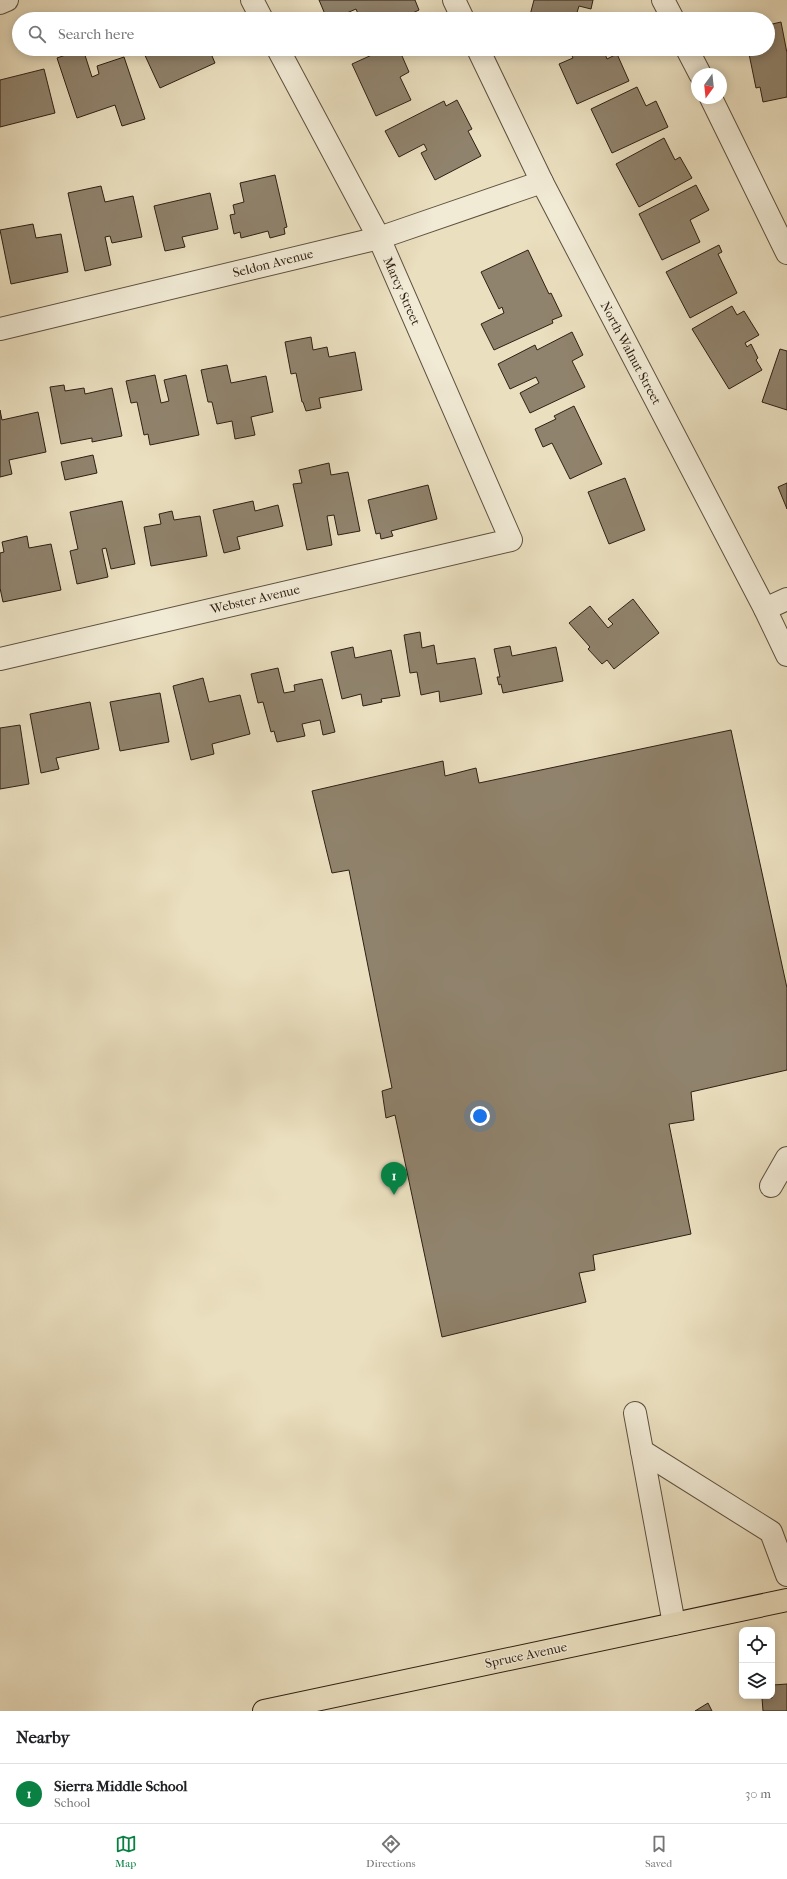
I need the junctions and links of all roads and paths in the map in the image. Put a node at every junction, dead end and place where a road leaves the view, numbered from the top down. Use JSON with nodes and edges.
{"nodes":[{"id":1,"x":7,"y":0,"type":"edge"},
{"id":2,"x":252,"y":0,"type":"edge"},
{"id":3,"x":454,"y":0,"type":"edge"},
{"id":4,"x":663,"y":0,"type":"edge"},
{"id":5,"x":0,"y":3,"type":"edge"},
{"id":6,"x":258,"y":12,"type":"edge"},
{"id":7,"x":460,"y":12,"type":"edge"},
{"id":8,"x":669,"y":12,"type":"edge"},
{"id":9,"x":282,"y":56,"type":"edge"},
{"id":10,"x":481,"y":56,"type":"edge"},
{"id":11,"x":691,"y":56,"type":"edge"},
{"id":12,"x":697,"y":68,"type":"edge"},
{"id":13,"x":714,"y":104,"type":"edge"},
{"id":14,"x":542,"y":182,"type":"junction"},
{"id":15,"x":379,"y":238,"type":"junction"},
{"id":16,"x":787,"y":253,"type":"edge"},
{"id":17,"x":0,"y":329,"type":"edge"},
{"id":18,"x":511,"y":540,"type":"joint"},
{"id":19,"x":787,"y":599,"type":"edge"},
{"id":20,"x":765,"y":609,"type":"junction"},
{"id":21,"x":787,"y":655,"type":"edge"},
{"id":22,"x":0,"y":659,"type":"edge"},
{"id":23,"x":787,"y":1158,"type":"edge"},
{"id":24,"x":771,"y":1186,"type":"dead end"},
{"id":25,"x":635,"y":1413,"type":"dead end"},
{"id":26,"x":642,"y":1451,"type":"junction"},
{"id":27,"x":787,"y":1575,"type":"edge"},
{"id":28,"x":787,"y":1600,"type":"edge"},
{"id":29,"x":674,"y":1624,"type":"junction"},
{"id":30,"x":264,"y":1711,"type":"edge"}],
"edges":[{"from":1,"to":5,"type":"street"},
{"from":2,"to":6,"type":"street"},
{"from":3,"to":7,"type":"street"},
{"from":4,"to":8,"type":"street"},
{"from":9,"to":15,"type":"street","name":"Marcy Street"},
{"from":10,"to":14,"type":"street","name":"North Walnut Street"},
{"from":11,"to":12,"type":"street"},
{"from":13,"to":16,"type":"street"},
{"from":14,"to":15,"type":"street","name":"Seldon Avenue"},
{"from":14,"to":20,"type":"street","name":"North Walnut Street"},
{"from":15,"to":17,"type":"street","name":"Seldon Avenue"},
{"from":15,"to":18,"type":"street","name":"Marcy Street"},
{"from":18,"to":22,"type":"street","name":"Webster Avenue"},
{"from":19,"to":20,"type":"street"},
{"from":20,"to":21,"type":"street","name":"North Walnut Street"},
{"from":23,"to":24,"type":"street"},
{"from":25,"to":26,"type":"street"},
{"from":26,"to":27,"type":"street"},
{"from":26,"to":29,"type":"street"},
{"from":28,"to":29,"type":"main road","name":"Spruce Avenue"},
{"from":29,"to":30,"type":"main road","name":"Spruce Avenue"}]}
